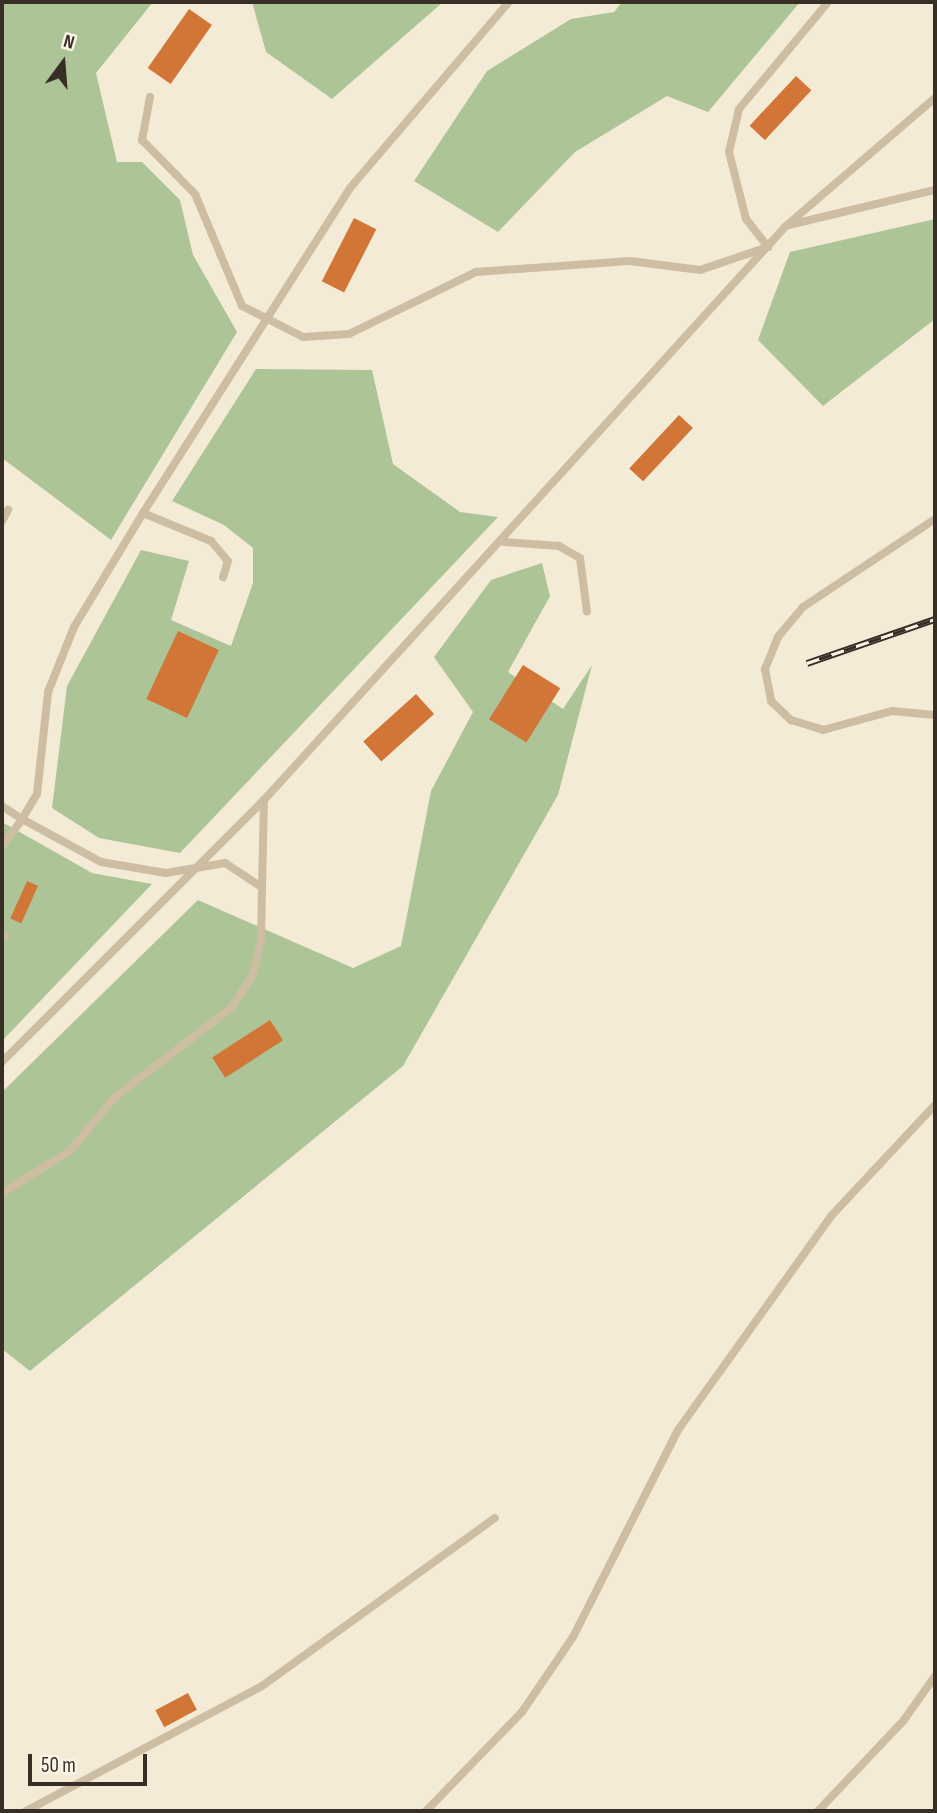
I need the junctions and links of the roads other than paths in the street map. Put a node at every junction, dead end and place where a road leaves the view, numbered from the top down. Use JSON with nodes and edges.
{"nodes":[{"id":1,"x":509,"y":2,"type":"edge"},
{"id":2,"x":828,"y":2,"type":"edge"},
{"id":3,"x":150,"y":97,"type":"dead end"},
{"id":4,"x":935,"y":98,"type":"edge"},
{"id":5,"x":935,"y":190,"type":"edge"},
{"id":6,"x":786,"y":226,"type":"junction"},
{"id":7,"x":768,"y":247,"type":"junction"},
{"id":8,"x":264,"y":320,"type":"junction"},
{"id":9,"x":8,"y":510,"type":"dead end"},
{"id":10,"x":143,"y":513,"type":"junction"},
{"id":11,"x":935,"y":519,"type":"edge"},
{"id":12,"x":2,"y":521,"type":"edge"},
{"id":13,"x":505,"y":541,"type":"junction"},
{"id":14,"x":223,"y":577,"type":"dead end"},
{"id":15,"x":587,"y":612,"type":"dead end"},
{"id":16,"x":935,"y":715,"type":"edge"},
{"id":17,"x":264,"y":800,"type":"junction"},
{"id":18,"x":2,"y":806,"type":"edge"},
{"id":19,"x":22,"y":819,"type":"junction"},
{"id":20,"x":2,"y":846,"type":"edge"},
{"id":21,"x":195,"y":869,"type":"junction"},
{"id":22,"x":260,"y":886,"type":"junction"},
{"id":23,"x":2,"y":1062,"type":"edge"},
{"id":24,"x":935,"y":1105,"type":"edge"},
{"id":25,"x":2,"y":1193,"type":"edge"},
{"id":26,"x":495,"y":1518,"type":"dead end"},
{"id":27,"x":935,"y":1676,"type":"edge"},
{"id":28,"x":26,"y":1811,"type":"edge"},
{"id":29,"x":426,"y":1811,"type":"edge"},
{"id":30,"x":818,"y":1811,"type":"edge"}],
"edges":[{"from":1,"to":8,"type":"lane"},
{"from":2,"to":7,"type":"lane"},
{"from":3,"to":8,"type":"lane"},
{"from":4,"to":6,"type":"lane"},
{"from":5,"to":6,"type":"lane"},
{"from":6,"to":7,"type":"lane"},
{"from":7,"to":8,"type":"lane"},
{"from":7,"to":13,"type":"lane"},
{"from":8,"to":10,"type":"lane"},
{"from":9,"to":12,"type":"lane"},
{"from":10,"to":14,"type":"lane"},
{"from":10,"to":19,"type":"lane"},
{"from":11,"to":16,"type":"lane"},
{"from":13,"to":15,"type":"lane"},
{"from":13,"to":17,"type":"lane"},
{"from":17,"to":21,"type":"lane"},
{"from":17,"to":22,"type":"lane"},
{"from":18,"to":19,"type":"lane"},
{"from":19,"to":20,"type":"lane"},
{"from":19,"to":21,"type":"lane"},
{"from":21,"to":22,"type":"lane"},
{"from":21,"to":23,"type":"lane"},
{"from":22,"to":25,"type":"lane"},
{"from":24,"to":29,"type":"lane"},
{"from":26,"to":28,"type":"lane"},
{"from":27,"to":30,"type":"lane"}]}
